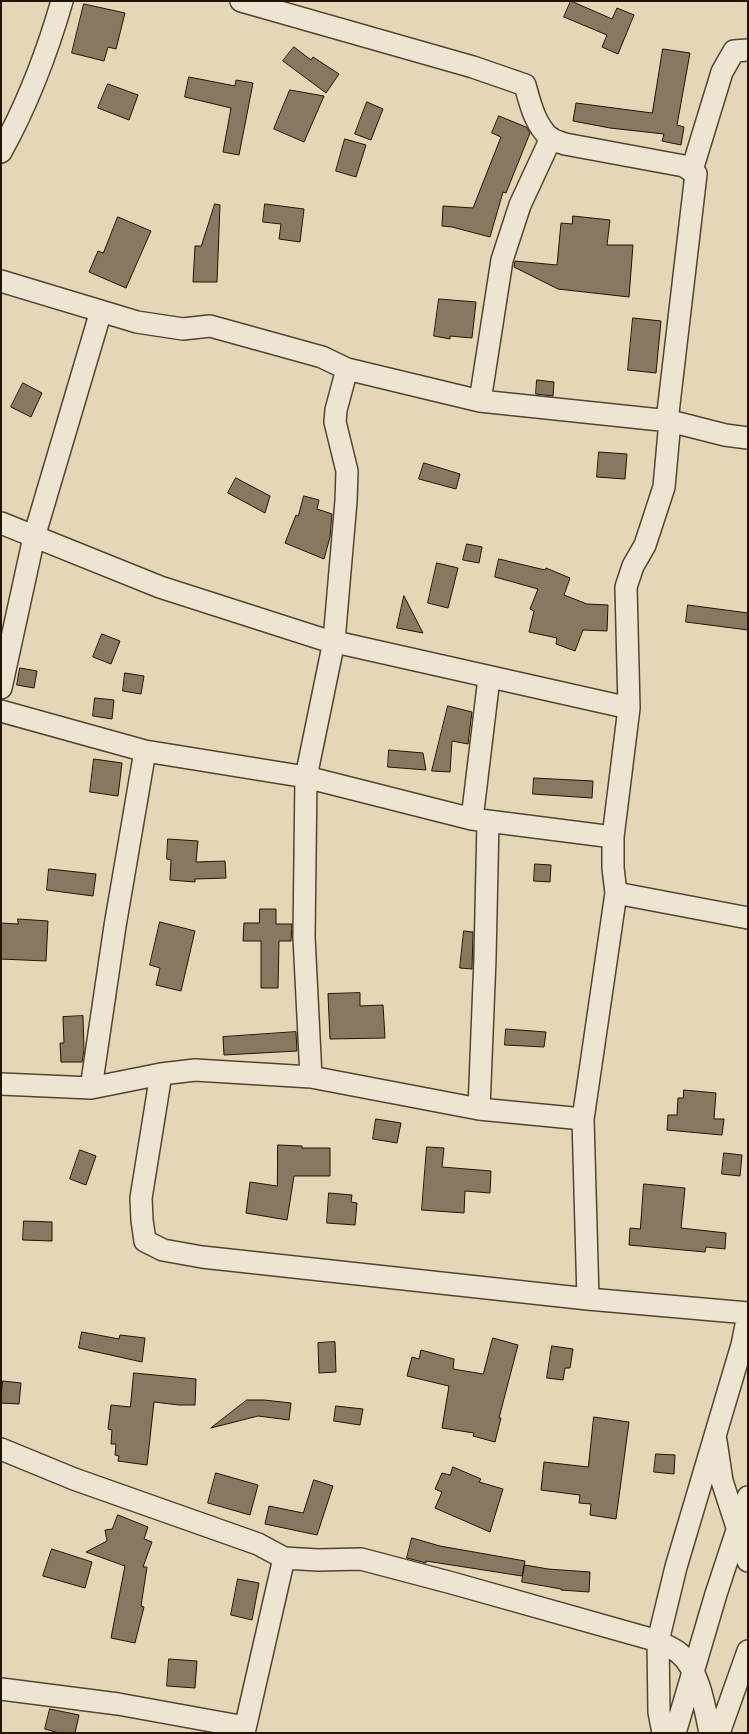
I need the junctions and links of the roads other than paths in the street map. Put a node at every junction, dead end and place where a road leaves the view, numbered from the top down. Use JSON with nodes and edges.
{"nodes":[{"id":1,"x":62,"y":1,"type":"edge"},
{"id":2,"x":242,"y":1,"type":"edge"},
{"id":3,"x":748,"y":50,"type":"edge"},
{"id":4,"x":551,"y":138,"type":"junction"},
{"id":5,"x":1,"y":152,"type":"edge"},
{"id":6,"x":692,"y":170,"type":"junction"},
{"id":7,"x":1,"y":281,"type":"edge"},
{"id":8,"x":101,"y":311,"type":"junction"},
{"id":9,"x":347,"y":369,"type":"junction"},
{"id":10,"x":480,"y":401,"type":"junction"},
{"id":11,"x":670,"y":422,"type":"junction"},
{"id":12,"x":748,"y":438,"type":"edge"},
{"id":13,"x":1,"y":523,"type":"edge"},
{"id":14,"x":34,"y":537,"type":"junction"},
{"id":15,"x":334,"y":641,"type":"junction"},
{"id":16,"x":489,"y":678,"type":"junction"},
{"id":17,"x":1,"y":688,"type":"edge"},
{"id":18,"x":629,"y":708,"type":"junction"},
{"id":19,"x":1,"y":711,"type":"edge"},
{"id":20,"x":145,"y":751,"type":"junction"},
{"id":21,"x":306,"y":777,"type":"junction"},
{"id":22,"x":480,"y":820,"type":"junction"},
{"id":23,"x":613,"y":836,"type":"junction"},
{"id":24,"x":616,"y":893,"type":"junction"},
{"id":25,"x":748,"y":918,"type":"edge"},
{"id":26,"x":161,"y":1074,"type":"junction"},
{"id":27,"x":312,"y":1076,"type":"junction"},
{"id":28,"x":1,"y":1084,"type":"edge"},
{"id":29,"x":91,"y":1088,"type":"junction"},
{"id":30,"x":479,"y":1109,"type":"junction"},
{"id":31,"x":583,"y":1119,"type":"junction"},
{"id":32,"x":588,"y":1298,"type":"junction"},
{"id":33,"x":748,"y":1314,"type":"edge"},
{"id":34,"x":715,"y":1435,"type":"junction"},
{"id":35,"x":1,"y":1449,"type":"edge"},
{"id":36,"x":748,"y":1497,"type":"edge"},
{"id":37,"x":737,"y":1530,"type":"junction"},
{"id":38,"x":284,"y":1558,"type":"junction"},
{"id":39,"x":748,"y":1562,"type":"edge"},
{"id":40,"x":658,"y":1641,"type":"junction"},
{"id":41,"x":748,"y":1651,"type":"edge"},
{"id":42,"x":693,"y":1671,"type":"junction"},
{"id":43,"x":1,"y":1689,"type":"edge"},
{"id":44,"x":245,"y":1730,"type":"edge"},
{"id":45,"x":663,"y":1733,"type":"edge"},
{"id":46,"x":675,"y":1733,"type":"edge"},
{"id":47,"x":710,"y":1733,"type":"edge"},
{"id":48,"x":719,"y":1733,"type":"edge"}],
"edges":[{"from":1,"to":5,"type":"street"},
{"from":2,"to":4,"type":"street"},
{"from":3,"to":6,"type":"street"},
{"from":4,"to":6,"type":"street"},
{"from":4,"to":10,"type":"street"},
{"from":6,"to":11,"type":"street"},
{"from":7,"to":8,"type":"street"},
{"from":8,"to":9,"type":"street"},
{"from":8,"to":14,"type":"street"},
{"from":9,"to":10,"type":"street"},
{"from":9,"to":15,"type":"street"},
{"from":10,"to":11,"type":"street"},
{"from":11,"to":12,"type":"street"},
{"from":11,"to":18,"type":"street"},
{"from":13,"to":14,"type":"street"},
{"from":14,"to":15,"type":"street"},
{"from":14,"to":17,"type":"street"},
{"from":15,"to":16,"type":"street"},
{"from":15,"to":21,"type":"street"},
{"from":16,"to":18,"type":"street"},
{"from":16,"to":22,"type":"street"},
{"from":18,"to":23,"type":"street"},
{"from":19,"to":20,"type":"street"},
{"from":20,"to":21,"type":"street"},
{"from":20,"to":29,"type":"street"},
{"from":21,"to":22,"type":"street"},
{"from":21,"to":27,"type":"street"},
{"from":22,"to":23,"type":"street"},
{"from":22,"to":30,"type":"street"},
{"from":23,"to":24,"type":"street"},
{"from":24,"to":25,"type":"street"},
{"from":24,"to":31,"type":"street"},
{"from":26,"to":27,"type":"street"},
{"from":26,"to":29,"type":"street"},
{"from":26,"to":32,"type":"street"},
{"from":27,"to":30,"type":"street"},
{"from":28,"to":29,"type":"street"},
{"from":30,"to":31,"type":"street"},
{"from":31,"to":32,"type":"street"},
{"from":32,"to":33,"type":"street"},
{"from":33,"to":34,"type":"street"},
{"from":34,"to":37,"type":"street"},
{"from":34,"to":40,"type":"street"},
{"from":35,"to":38,"type":"street"},
{"from":36,"to":37,"type":"street"},
{"from":37,"to":39,"type":"street"},
{"from":37,"to":42,"type":"street"},
{"from":38,"to":40,"type":"street"},
{"from":38,"to":44,"type":"street"},
{"from":40,"to":42,"type":"street"},
{"from":40,"to":45,"type":"street"},
{"from":41,"to":48,"type":"street"},
{"from":42,"to":46,"type":"street"},
{"from":42,"to":47,"type":"street"},
{"from":43,"to":44,"type":"street"}]}
